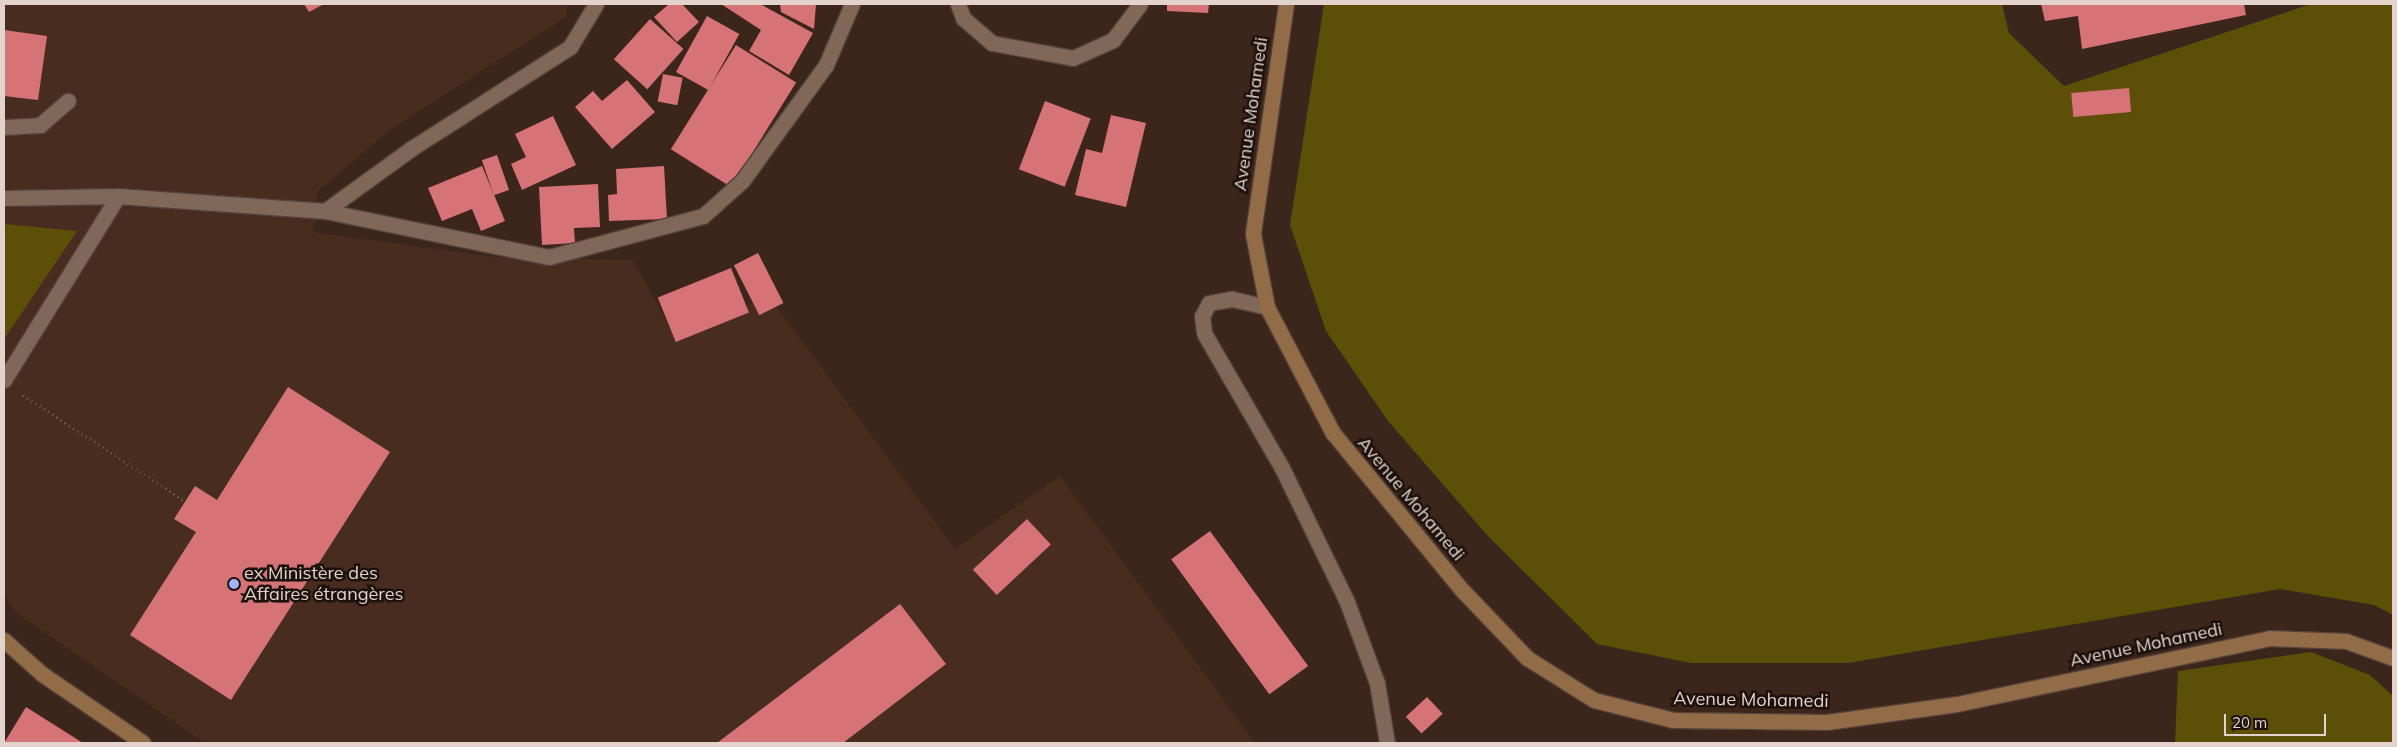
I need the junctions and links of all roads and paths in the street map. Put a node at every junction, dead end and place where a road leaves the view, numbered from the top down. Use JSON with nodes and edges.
{"nodes":[{"id":1,"x":596,"y":4,"type":"edge"},
{"id":2,"x":852,"y":4,"type":"edge"},
{"id":3,"x":958,"y":4,"type":"edge"},
{"id":4,"x":1140,"y":4,"type":"edge"},
{"id":5,"x":1286,"y":4,"type":"edge"},
{"id":6,"x":68,"y":101,"type":"dead end"},
{"id":7,"x":4,"y":127,"type":"edge"},
{"id":8,"x":118,"y":196,"type":"junction"},
{"id":9,"x":4,"y":198,"type":"edge"},
{"id":10,"x":325,"y":211,"type":"junction"},
{"id":11,"x":1267,"y":307,"type":"junction"},
{"id":12,"x":4,"y":380,"type":"edge"},
{"id":13,"x":20,"y":393,"type":"dead end"},
{"id":14,"x":185,"y":501,"type":"dead end"},
{"id":15,"x":4,"y":640,"type":"edge"},
{"id":16,"x":2393,"y":658,"type":"edge"},
{"id":17,"x":143,"y":743,"type":"edge"},
{"id":18,"x":1387,"y":743,"type":"edge"}],
"edges":[{"from":1,"to":10,"type":"street"},
{"from":2,"to":10,"type":"street"},
{"from":3,"to":4,"type":"street"},
{"from":5,"to":11,"type":"main road","name":"Avenue Mohamedi"},
{"from":6,"to":7,"type":"street"},
{"from":8,"to":9,"type":"street"},
{"from":8,"to":10,"type":"street"},
{"from":8,"to":12,"type":"street"},
{"from":11,"to":16,"type":"main road","name":"Avenue Mohamedi"},
{"from":11,"to":18,"type":"street"},
{"from":13,"to":14,"type":"path"},
{"from":15,"to":17,"type":"main road"}]}
